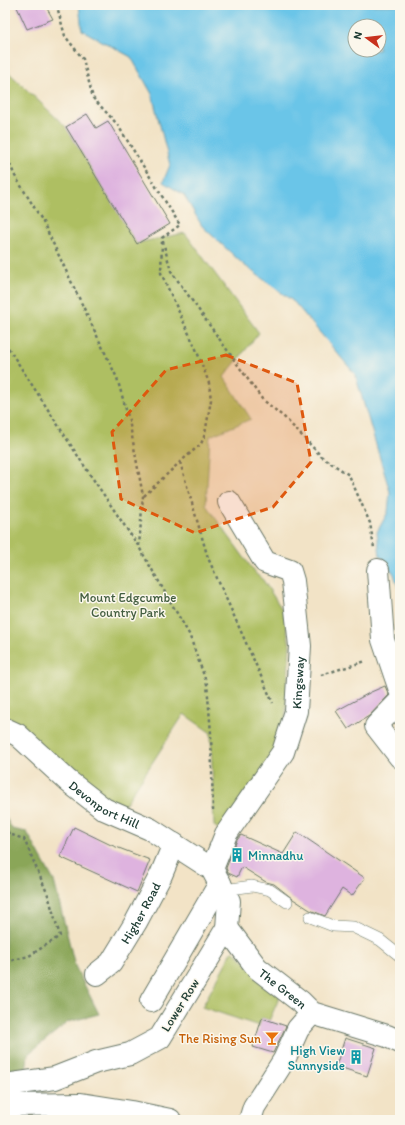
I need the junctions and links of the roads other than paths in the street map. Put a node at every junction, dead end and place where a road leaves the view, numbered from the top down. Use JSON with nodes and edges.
{"nodes":[{"id":1,"x":229,"y":502,"type":"dead end"},
{"id":2,"x":378,"y":570,"type":"road end"},
{"id":3,"x":400,"y":690,"type":"edge"},
{"id":4,"x":400,"y":701,"type":"edge"},
{"id":5,"x":5,"y":729,"type":"edge"},
{"id":6,"x":400,"y":757,"type":"edge"},
{"id":7,"x":174,"y":844,"type":"junction"},
{"id":8,"x":218,"y":881,"type":"junction"},
{"id":9,"x":287,"y":902,"type":"dead end"},
{"id":10,"x":310,"y":917,"type":"dead end"},
{"id":11,"x":227,"y":928,"type":"junction"},
{"id":12,"x":400,"y":956,"type":"edge"},
{"id":13,"x":97,"y":974,"type":"dead end"},
{"id":14,"x":151,"y":1001,"type":"dead end"},
{"id":15,"x":312,"y":1013,"type":"junction"},
{"id":16,"x":400,"y":1042,"type":"edge"},
{"id":17,"x":5,"y":1085,"type":"edge"},
{"id":18,"x":5,"y":1107,"type":"edge"},
{"id":19,"x":170,"y":1120,"type":"edge"},
{"id":20,"x":250,"y":1120,"type":"edge"}],
"edges":[{"from":1,"to":8,"type":"street","name":"Kingsway"},
{"from":2,"to":3,"type":"street"},
{"from":4,"to":6,"type":"street"},
{"from":5,"to":7,"type":"street","name":"Devonport Hill"},
{"from":7,"to":8,"type":"street","name":"Devonport Hill"},
{"from":7,"to":13,"type":"street","name":"Higher Road"},
{"from":8,"to":9,"type":"lane"},
{"from":8,"to":11,"type":"street","name":"Lower Row"},
{"from":8,"to":14,"type":"street","name":"Kingsway"},
{"from":10,"to":12,"type":"lane"},
{"from":11,"to":15,"type":"street","name":"The Green"},
{"from":11,"to":17,"type":"street","name":"Lower Row"},
{"from":15,"to":16,"type":"street","name":"The Green"},
{"from":15,"to":20,"type":"street"},
{"from":18,"to":19,"type":"street"}]}
